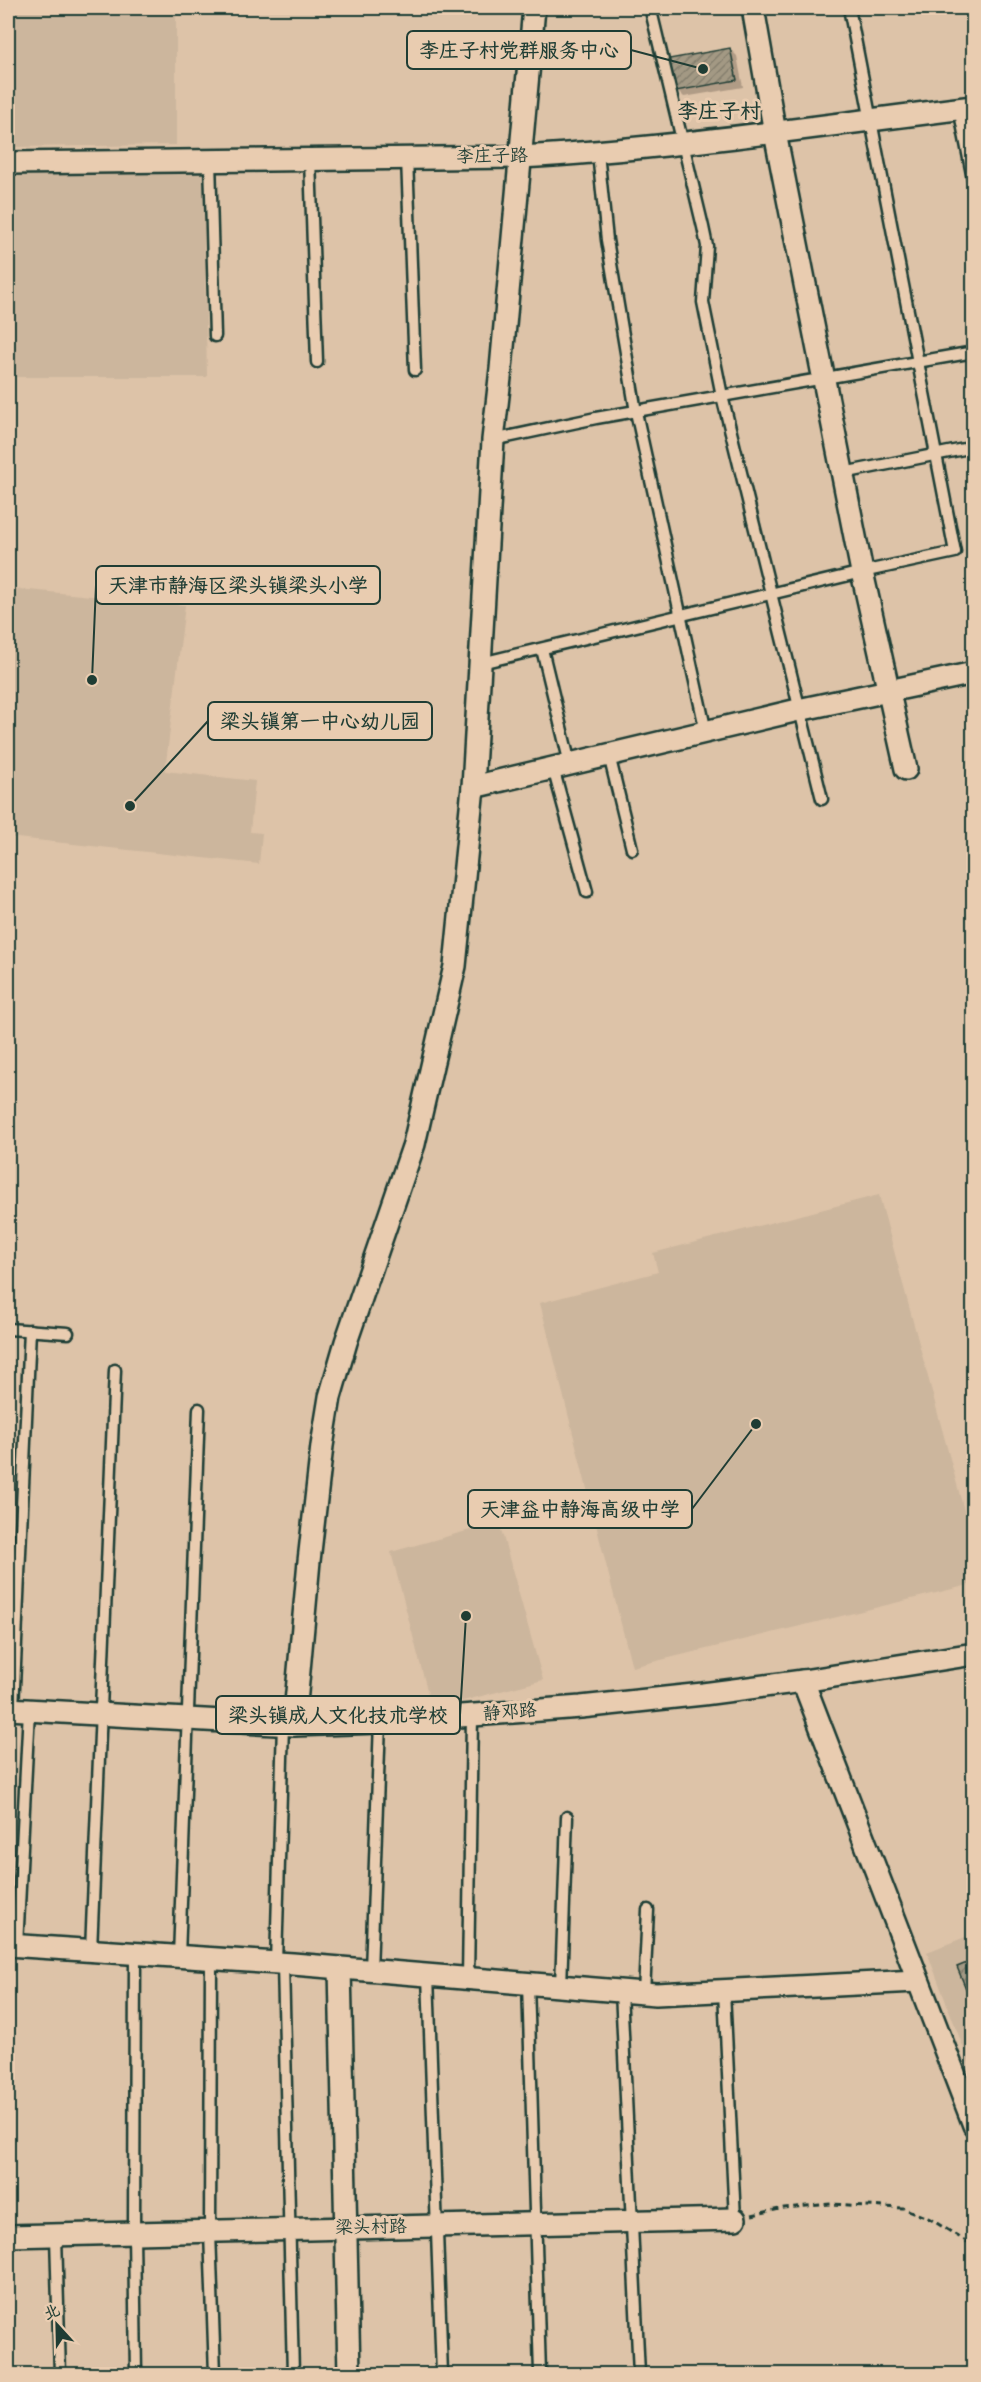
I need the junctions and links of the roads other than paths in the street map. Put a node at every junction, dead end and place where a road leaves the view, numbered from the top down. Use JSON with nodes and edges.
{"nodes":[{"id":1,"x":534,"y":8,"type":"edge"},
{"id":2,"x":753,"y":8,"type":"edge"},
{"id":3,"x":849,"y":8,"type":"edge"},
{"id":4,"x":651,"y":10,"type":"dead end"},
{"id":5,"x":966,"y":108,"type":"edge"},
{"id":6,"x":871,"y":121,"type":"junction"},
{"id":7,"x":775,"y":133,"type":"junction"},
{"id":8,"x":682,"y":143,"type":"junction"},
{"id":9,"x":598,"y":153,"type":"junction"},
{"id":10,"x":519,"y":157,"type":"junction"},
{"id":11,"x":407,"y":158,"type":"junction"},
{"id":12,"x":310,"y":159,"type":"junction"},
{"id":13,"x":210,"y":160,"type":"junction"},
{"id":14,"x":8,"y":163,"type":"edge"},
{"id":15,"x":974,"y":184,"type":"edge"},
{"id":16,"x":215,"y":336,"type":"dead end"},
{"id":17,"x":974,"y":352,"type":"edge"},
{"id":18,"x":316,"y":362,"type":"dead end"},
{"id":19,"x":917,"y":362,"type":"junction"},
{"id":20,"x":415,"y":370,"type":"dead end"},
{"id":21,"x":825,"y":377,"type":"junction"},
{"id":22,"x":722,"y":396,"type":"junction"},
{"id":23,"x":636,"y":412,"type":"junction"},
{"id":24,"x":493,"y":440,"type":"junction"},
{"id":25,"x":974,"y":447,"type":"edge"},
{"id":26,"x":934,"y":454,"type":"junction"},
{"id":27,"x":843,"y":473,"type":"junction"},
{"id":28,"x":862,"y":572,"type":"junction"},
{"id":29,"x":770,"y":594,"type":"junction"},
{"id":30,"x":680,"y":616,"type":"junction"},
{"id":31,"x":542,"y":649,"type":"junction"},
{"id":32,"x":481,"y":663,"type":"junction"},
{"id":33,"x":974,"y":673,"type":"edge"},
{"id":34,"x":888,"y":691,"type":"junction"},
{"id":35,"x":798,"y":710,"type":"junction"},
{"id":36,"x":706,"y":732,"type":"junction"},
{"id":37,"x":609,"y":755,"type":"junction"},
{"id":38,"x":562,"y":766,"type":"junction"},
{"id":39,"x":906,"y":769,"type":"dead end"},
{"id":40,"x":473,"y":787,"type":"junction"},
{"id":41,"x":822,"y":799,"type":"dead end"},
{"id":42,"x":632,"y":849,"type":"dead end"},
{"id":43,"x":587,"y":892,"type":"dead end"},
{"id":44,"x":8,"y":1329,"type":"edge"},
{"id":45,"x":30,"y":1330,"type":"junction"},
{"id":46,"x":68,"y":1333,"type":"dead end"},
{"id":47,"x":114,"y":1370,"type":"dead end"},
{"id":48,"x":199,"y":1409,"type":"dead end"},
{"id":49,"x":974,"y":1654,"type":"edge"},
{"id":50,"x":803,"y":1681,"type":"junction"},
{"id":51,"x":16,"y":1709,"type":"edge"},
{"id":52,"x":101,"y":1714,"type":"junction"},
{"id":53,"x":472,"y":1716,"type":"junction"},
{"id":54,"x":188,"y":1719,"type":"junction"},
{"id":55,"x":380,"y":1722,"type":"junction"},
{"id":56,"x":289,"y":1724,"type":"junction"},
{"id":57,"x":567,"y":1817,"type":"dead end"},
{"id":58,"x":648,"y":1910,"type":"dead end"},
{"id":59,"x":12,"y":1946,"type":"edge"},
{"id":60,"x":91,"y":1951,"type":"junction"},
{"id":61,"x":135,"y":1954,"type":"junction"},
{"id":62,"x":179,"y":1957,"type":"junction"},
{"id":63,"x":211,"y":1959,"type":"junction"},
{"id":64,"x":280,"y":1964,"type":"junction"},
{"id":65,"x":340,"y":1968,"type":"junction"},
{"id":66,"x":371,"y":1971,"type":"junction"},
{"id":67,"x":428,"y":1975,"type":"junction"},
{"id":68,"x":468,"y":1978,"type":"junction"},
{"id":69,"x":917,"y":1981,"type":"junction"},
{"id":70,"x":528,"y":1983,"type":"junction"},
{"id":71,"x":561,"y":1986,"type":"junction"},
{"id":72,"x":724,"y":1990,"type":"junction"},
{"id":73,"x":621,"y":1991,"type":"junction"},
{"id":74,"x":644,"y":1993,"type":"junction"},
{"id":75,"x":974,"y":2125,"type":"edge"},
{"id":76,"x":735,"y":2219,"type":"joint"},
{"id":77,"x":632,"y":2222,"type":"junction"},
{"id":78,"x":536,"y":2224,"type":"junction"},
{"id":79,"x":438,"y":2226,"type":"junction"},
{"id":80,"x":346,"y":2228,"type":"junction"},
{"id":81,"x":288,"y":2230,"type":"junction"},
{"id":82,"x":210,"y":2232,"type":"junction"},
{"id":83,"x":134,"y":2234,"type":"junction"},
{"id":84,"x":8,"y":2236,"type":"edge"},
{"id":85,"x":56,"y":2236,"type":"junction"},
{"id":86,"x":540,"y":2373,"type":"dead end"},
{"id":87,"x":60,"y":2374,"type":"edge"},
{"id":88,"x":136,"y":2374,"type":"edge"},
{"id":89,"x":215,"y":2374,"type":"edge"},
{"id":90,"x":293,"y":2374,"type":"edge"},
{"id":91,"x":349,"y":2374,"type":"edge"},
{"id":92,"x":442,"y":2374,"type":"edge"},
{"id":93,"x":639,"y":2374,"type":"edge"}],
"edges":[{"from":1,"to":10,"type":"street"},
{"from":2,"to":7,"type":"street"},
{"from":3,"to":6,"type":"lane"},
{"from":4,"to":8,"type":"lane"},
{"from":5,"to":6,"type":"street","name":"李庄子路"},
{"from":5,"to":15,"type":"lane"},
{"from":6,"to":7,"type":"street","name":"李庄子路"},
{"from":6,"to":19,"type":"lane"},
{"from":7,"to":8,"type":"street","name":"李庄子路"},
{"from":7,"to":21,"type":"street"},
{"from":8,"to":9,"type":"street","name":"李庄子路"},
{"from":8,"to":22,"type":"lane"},
{"from":9,"to":10,"type":"street","name":"李庄子路"},
{"from":9,"to":23,"type":"lane"},
{"from":10,"to":11,"type":"street","name":"李庄子路"},
{"from":10,"to":24,"type":"street"},
{"from":11,"to":12,"type":"street","name":"李庄子路"},
{"from":11,"to":20,"type":"lane"},
{"from":12,"to":13,"type":"street","name":"李庄子路"},
{"from":12,"to":18,"type":"lane"},
{"from":13,"to":14,"type":"street","name":"李庄子路"},
{"from":13,"to":16,"type":"lane"},
{"from":17,"to":19,"type":"lane"},
{"from":19,"to":21,"type":"lane"},
{"from":19,"to":26,"type":"lane"},
{"from":21,"to":22,"type":"lane"},
{"from":21,"to":27,"type":"street"},
{"from":22,"to":23,"type":"lane"},
{"from":22,"to":29,"type":"lane"},
{"from":23,"to":24,"type":"lane"},
{"from":23,"to":30,"type":"lane"},
{"from":24,"to":32,"type":"street"},
{"from":25,"to":26,"type":"lane"},
{"from":26,"to":27,"type":"lane"},
{"from":26,"to":28,"type":"lane"},
{"from":27,"to":28,"type":"street"},
{"from":28,"to":29,"type":"lane"},
{"from":28,"to":34,"type":"street"},
{"from":29,"to":30,"type":"lane"},
{"from":29,"to":35,"type":"lane"},
{"from":30,"to":31,"type":"lane"},
{"from":30,"to":36,"type":"lane"},
{"from":31,"to":32,"type":"lane"},
{"from":31,"to":38,"type":"lane"},
{"from":32,"to":40,"type":"street"},
{"from":33,"to":34,"type":"street"},
{"from":34,"to":35,"type":"street"},
{"from":34,"to":39,"type":"street"},
{"from":35,"to":36,"type":"street"},
{"from":35,"to":41,"type":"lane"},
{"from":36,"to":37,"type":"street"},
{"from":37,"to":38,"type":"street"},
{"from":37,"to":42,"type":"lane"},
{"from":38,"to":40,"type":"street"},
{"from":38,"to":43,"type":"lane"},
{"from":40,"to":56,"type":"street"},
{"from":44,"to":45,"type":"lane"},
{"from":45,"to":46,"type":"lane"},
{"from":45,"to":51,"type":"lane"},
{"from":47,"to":52,"type":"lane"},
{"from":48,"to":54,"type":"lane"},
{"from":49,"to":50,"type":"street","name":"静邓路"},
{"from":50,"to":53,"type":"street","name":"静邓路"},
{"from":50,"to":69,"type":"street"},
{"from":51,"to":52,"type":"street","name":"静邓路"},
{"from":51,"to":59,"type":"lane"},
{"from":52,"to":54,"type":"street","name":"静邓路"},
{"from":52,"to":60,"type":"lane"},
{"from":53,"to":55,"type":"street","name":"静邓路"},
{"from":53,"to":68,"type":"lane"},
{"from":54,"to":56,"type":"street","name":"静邓路"},
{"from":54,"to":62,"type":"lane"},
{"from":55,"to":56,"type":"street","name":"静邓路"},
{"from":55,"to":66,"type":"lane"},
{"from":56,"to":64,"type":"lane"},
{"from":57,"to":71,"type":"lane"},
{"from":58,"to":74,"type":"lane"},
{"from":59,"to":60,"type":"street"},
{"from":60,"to":61,"type":"street"},
{"from":61,"to":62,"type":"street"},
{"from":61,"to":83,"type":"lane"},
{"from":62,"to":63,"type":"street"},
{"from":63,"to":64,"type":"street"},
{"from":63,"to":82,"type":"lane"},
{"from":64,"to":65,"type":"street"},
{"from":64,"to":81,"type":"lane"},
{"from":65,"to":66,"type":"street"},
{"from":65,"to":80,"type":"street"},
{"from":66,"to":67,"type":"street"},
{"from":67,"to":68,"type":"street"},
{"from":67,"to":79,"type":"lane"},
{"from":68,"to":70,"type":"street"},
{"from":69,"to":72,"type":"street"},
{"from":69,"to":75,"type":"street"},
{"from":70,"to":71,"type":"street"},
{"from":70,"to":78,"type":"lane"},
{"from":71,"to":73,"type":"street"},
{"from":72,"to":74,"type":"street"},
{"from":72,"to":76,"type":"lane"},
{"from":73,"to":74,"type":"street"},
{"from":73,"to":77,"type":"lane"},
{"from":76,"to":77,"type":"street","name":"梁头村路"},
{"from":77,"to":78,"type":"street","name":"梁头村路"},
{"from":77,"to":93,"type":"lane"},
{"from":78,"to":79,"type":"street","name":"梁头村路"},
{"from":78,"to":86,"type":"lane"},
{"from":79,"to":80,"type":"street","name":"梁头村路"},
{"from":79,"to":92,"type":"lane"},
{"from":80,"to":81,"type":"street","name":"梁头村路"},
{"from":80,"to":91,"type":"street"},
{"from":81,"to":82,"type":"street","name":"梁头村路"},
{"from":81,"to":90,"type":"lane"},
{"from":82,"to":83,"type":"street","name":"梁头村路"},
{"from":82,"to":89,"type":"lane"},
{"from":83,"to":85,"type":"street","name":"梁头村路"},
{"from":83,"to":88,"type":"lane"},
{"from":84,"to":85,"type":"street","name":"梁头村路"},
{"from":85,"to":87,"type":"lane"}]}
